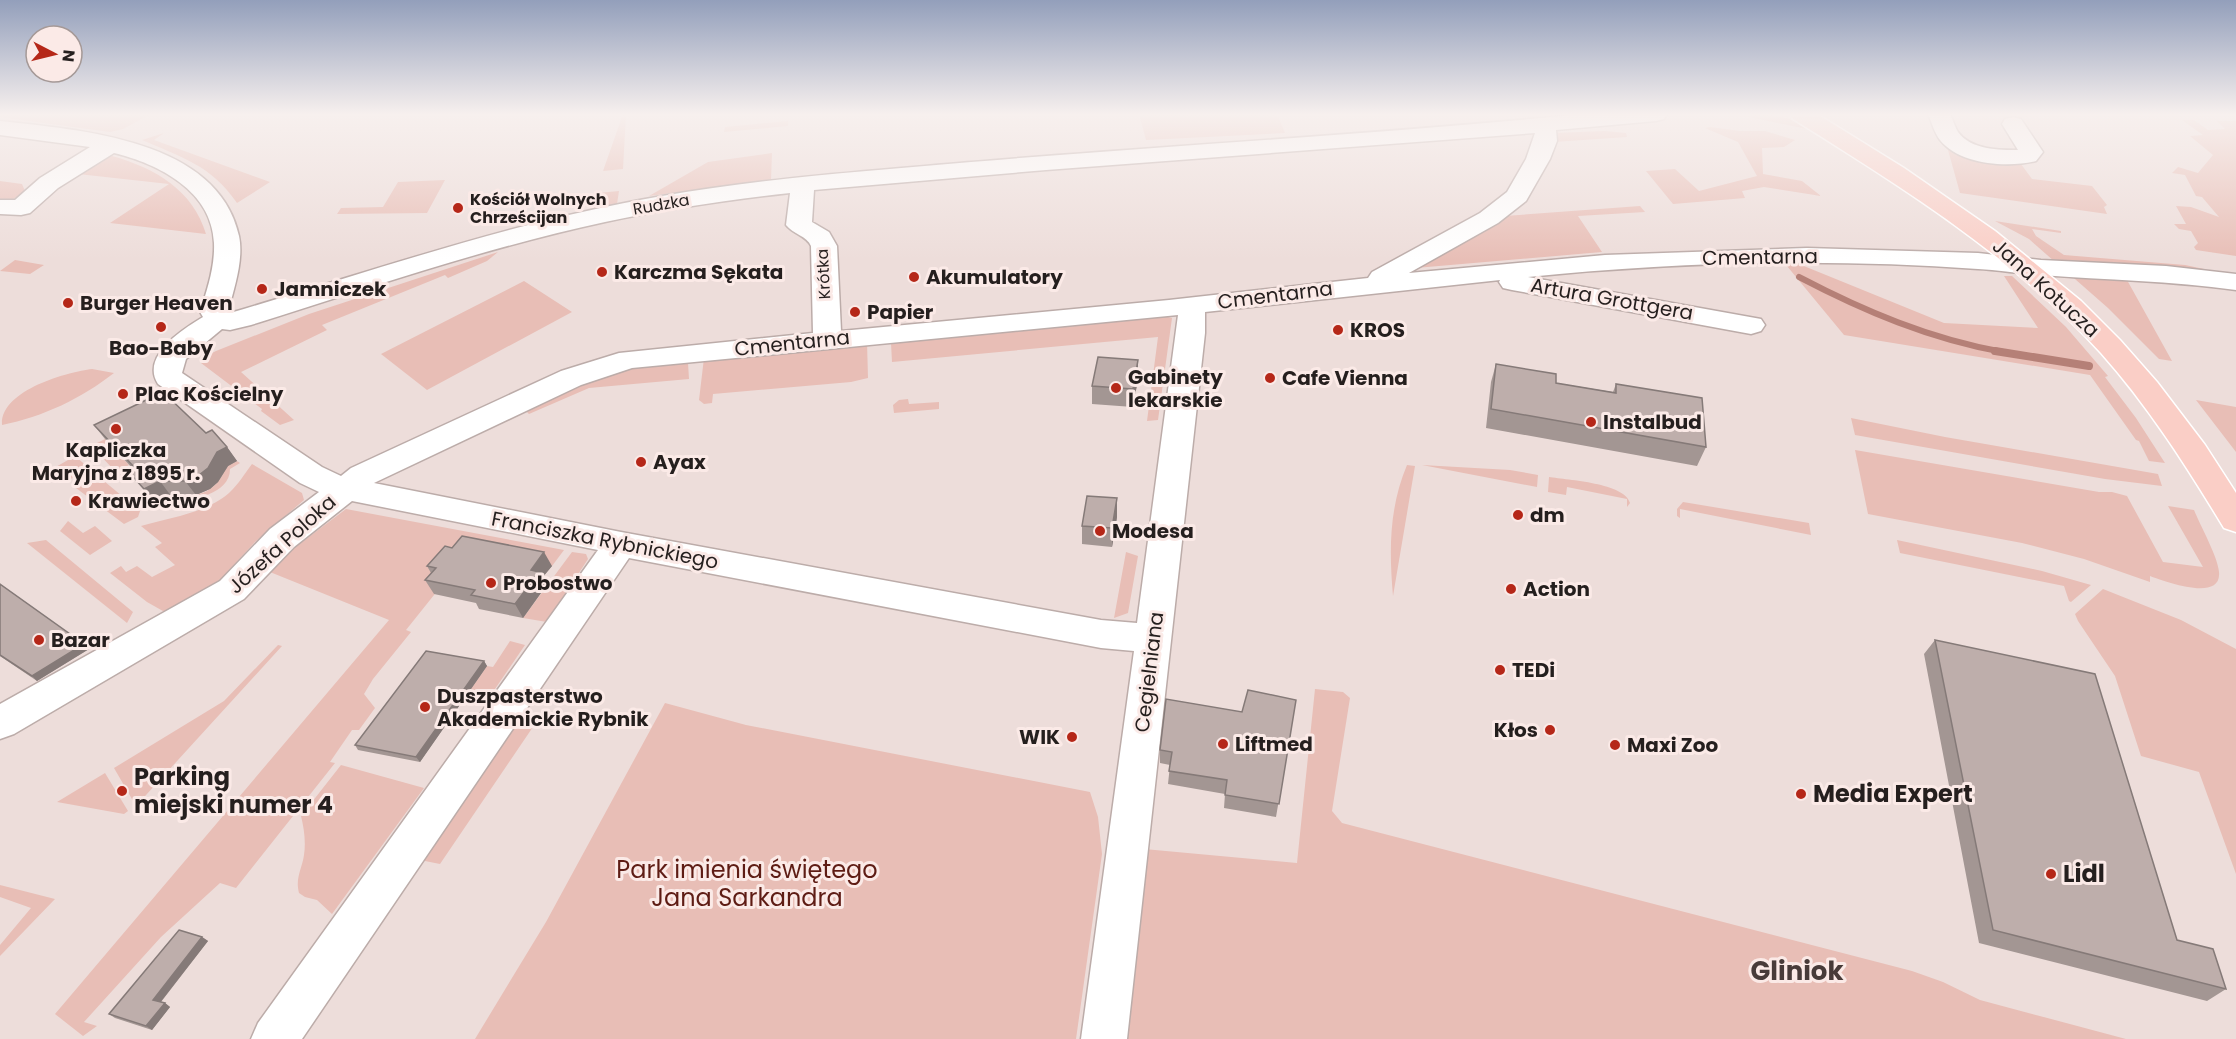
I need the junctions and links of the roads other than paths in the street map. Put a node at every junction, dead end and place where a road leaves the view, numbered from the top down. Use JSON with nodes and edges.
{"nodes":[{"id":1,"x":82,"y":162,"type":"edge"},
{"id":2,"x":162,"y":162,"type":"edge"},
{"id":3,"x":1072,"y":162,"type":"edge"},
{"id":4,"x":1536,"y":162,"type":"edge"},
{"id":5,"x":1878,"y":162,"type":"edge"},
{"id":6,"x":802,"y":185,"type":"junction"},
{"id":7,"x":0,"y":207,"type":"edge"},
{"id":8,"x":2025,"y":266,"type":"junction"},
{"id":9,"x":1472,"y":275,"type":"junction"},
{"id":10,"x":2236,"y":282,"type":"edge"},
{"id":11,"x":1373,"y":284,"type":"junction"},
{"id":12,"x":1189,"y":305,"type":"junction"},
{"id":13,"x":218,"y":320,"type":"junction"},
{"id":14,"x":1751,"y":325,"type":"dead end"},
{"id":15,"x":827,"y":339,"type":"junction"},
{"id":16,"x":344,"y":488,"type":"junction"},
{"id":17,"x":2236,"y":520,"type":"edge"},
{"id":18,"x":621,"y":544,"type":"junction"},
{"id":19,"x":1153,"y":638,"type":"junction"},
{"id":20,"x":0,"y":723,"type":"edge"},
{"id":21,"x":274,"y":1039,"type":"edge"},
{"id":22,"x":1104,"y":1039,"type":"edge"}],
"edges":[{"from":1,"to":7,"type":"street"},
{"from":2,"to":13,"type":"street"},
{"from":3,"to":6,"type":"street","name":"Rudzka"},
{"from":4,"to":11,"type":"street"},
{"from":5,"to":8,"type":"main road","name":"Jana Kotucza"},
{"from":6,"to":13,"type":"street","name":"Rudzka"},
{"from":6,"to":15,"type":"street","name":"Krótka"},
{"from":8,"to":9,"type":"street","name":"Cmentarna"},
{"from":8,"to":10,"type":"street","name":"Cmentarna"},
{"from":8,"to":17,"type":"main road","name":"Jana Kotucza"},
{"from":9,"to":11,"type":"street","name":"Cmentarna"},
{"from":9,"to":14,"type":"street","name":"Artura Grottgera"},
{"from":11,"to":12,"type":"street","name":"Cmentarna"},
{"from":12,"to":15,"type":"street","name":"Cmentarna"},
{"from":12,"to":19,"type":"street","name":"Cegielniana"},
{"from":13,"to":16,"type":"street","name":"Franciszka Rybnickiego"},
{"from":15,"to":16,"type":"street","name":"Cmentarna"},
{"from":16,"to":18,"type":"street","name":"Franciszka Rybnickiego"},
{"from":16,"to":20,"type":"street","name":"Józefa Poloka"},
{"from":18,"to":19,"type":"street","name":"Franciszka Rybnickiego"},
{"from":18,"to":21,"type":"street"},
{"from":19,"to":22,"type":"street","name":"Cegielniana"}]}
